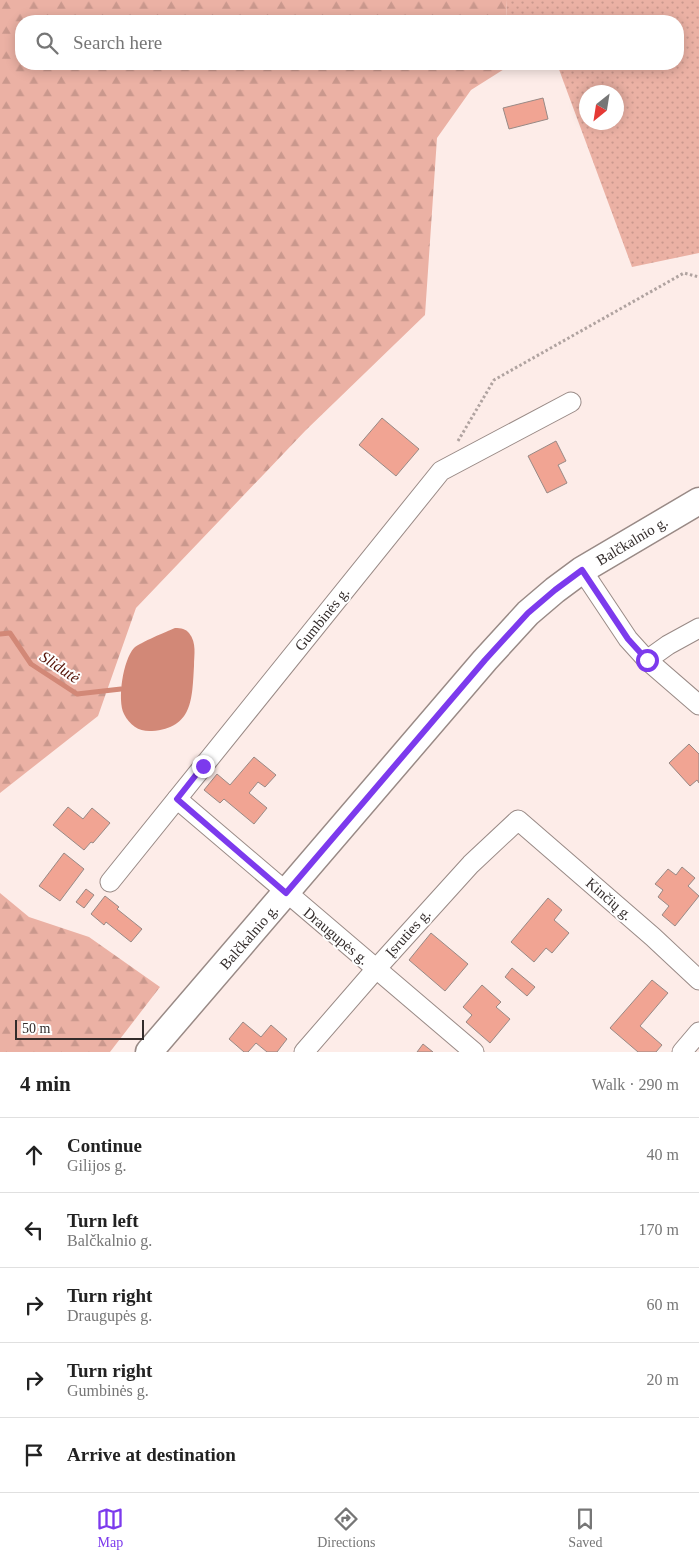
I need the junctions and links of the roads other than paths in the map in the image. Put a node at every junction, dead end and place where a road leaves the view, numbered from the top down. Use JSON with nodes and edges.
{"nodes":[{"id":1,"x":571,"y":402,"type":"dead end"},
{"id":2,"x":699,"y":501,"type":"edge"},
{"id":3,"x":582,"y":570,"type":"junction"},
{"id":4,"x":699,"y":628,"type":"edge"},
{"id":5,"x":647,"y":660,"type":"junction"},
{"id":6,"x":699,"y":705,"type":"edge"},
{"id":7,"x":177,"y":799,"type":"junction"},
{"id":8,"x":518,"y":820,"type":"joint"},
{"id":9,"x":110,"y":882,"type":"dead end"},
{"id":10,"x":286,"y":893,"type":"junction"},
{"id":11,"x":376,"y":969,"type":"junction"},
{"id":12,"x":699,"y":980,"type":"edge"},
{"id":13,"x":699,"y":1032,"type":"edge"},
{"id":14,"x":149,"y":1052,"type":"edge"},
{"id":15,"x":304,"y":1052,"type":"edge"},
{"id":16,"x":474,"y":1052,"type":"edge"},
{"id":17,"x":682,"y":1052,"type":"edge"}],
"edges":[{"from":1,"to":7,"type":"street","name":"Gumbinės g."},
{"from":2,"to":3,"type":"street","name":"Balčkalnio g."},
{"from":3,"to":5,"type":"street"},
{"from":3,"to":10,"type":"street","name":"Balčkalnio g."},
{"from":4,"to":5,"type":"street"},
{"from":5,"to":6,"type":"street"},
{"from":7,"to":9,"type":"street","name":"Gumbinės g."},
{"from":7,"to":10,"type":"street","name":"Draugupės g."},
{"from":8,"to":11,"type":"street","name":"Įsruties g."},
{"from":8,"to":12,"type":"street","name":"Kinčių g."},
{"from":10,"to":11,"type":"street","name":"Draugupės g."},
{"from":10,"to":14,"type":"street","name":"Balčkalnio g."},
{"from":11,"to":15,"type":"street","name":"Įsruties g."},
{"from":11,"to":16,"type":"street","name":"Draugupės g."},
{"from":13,"to":17,"type":"street"}]}
